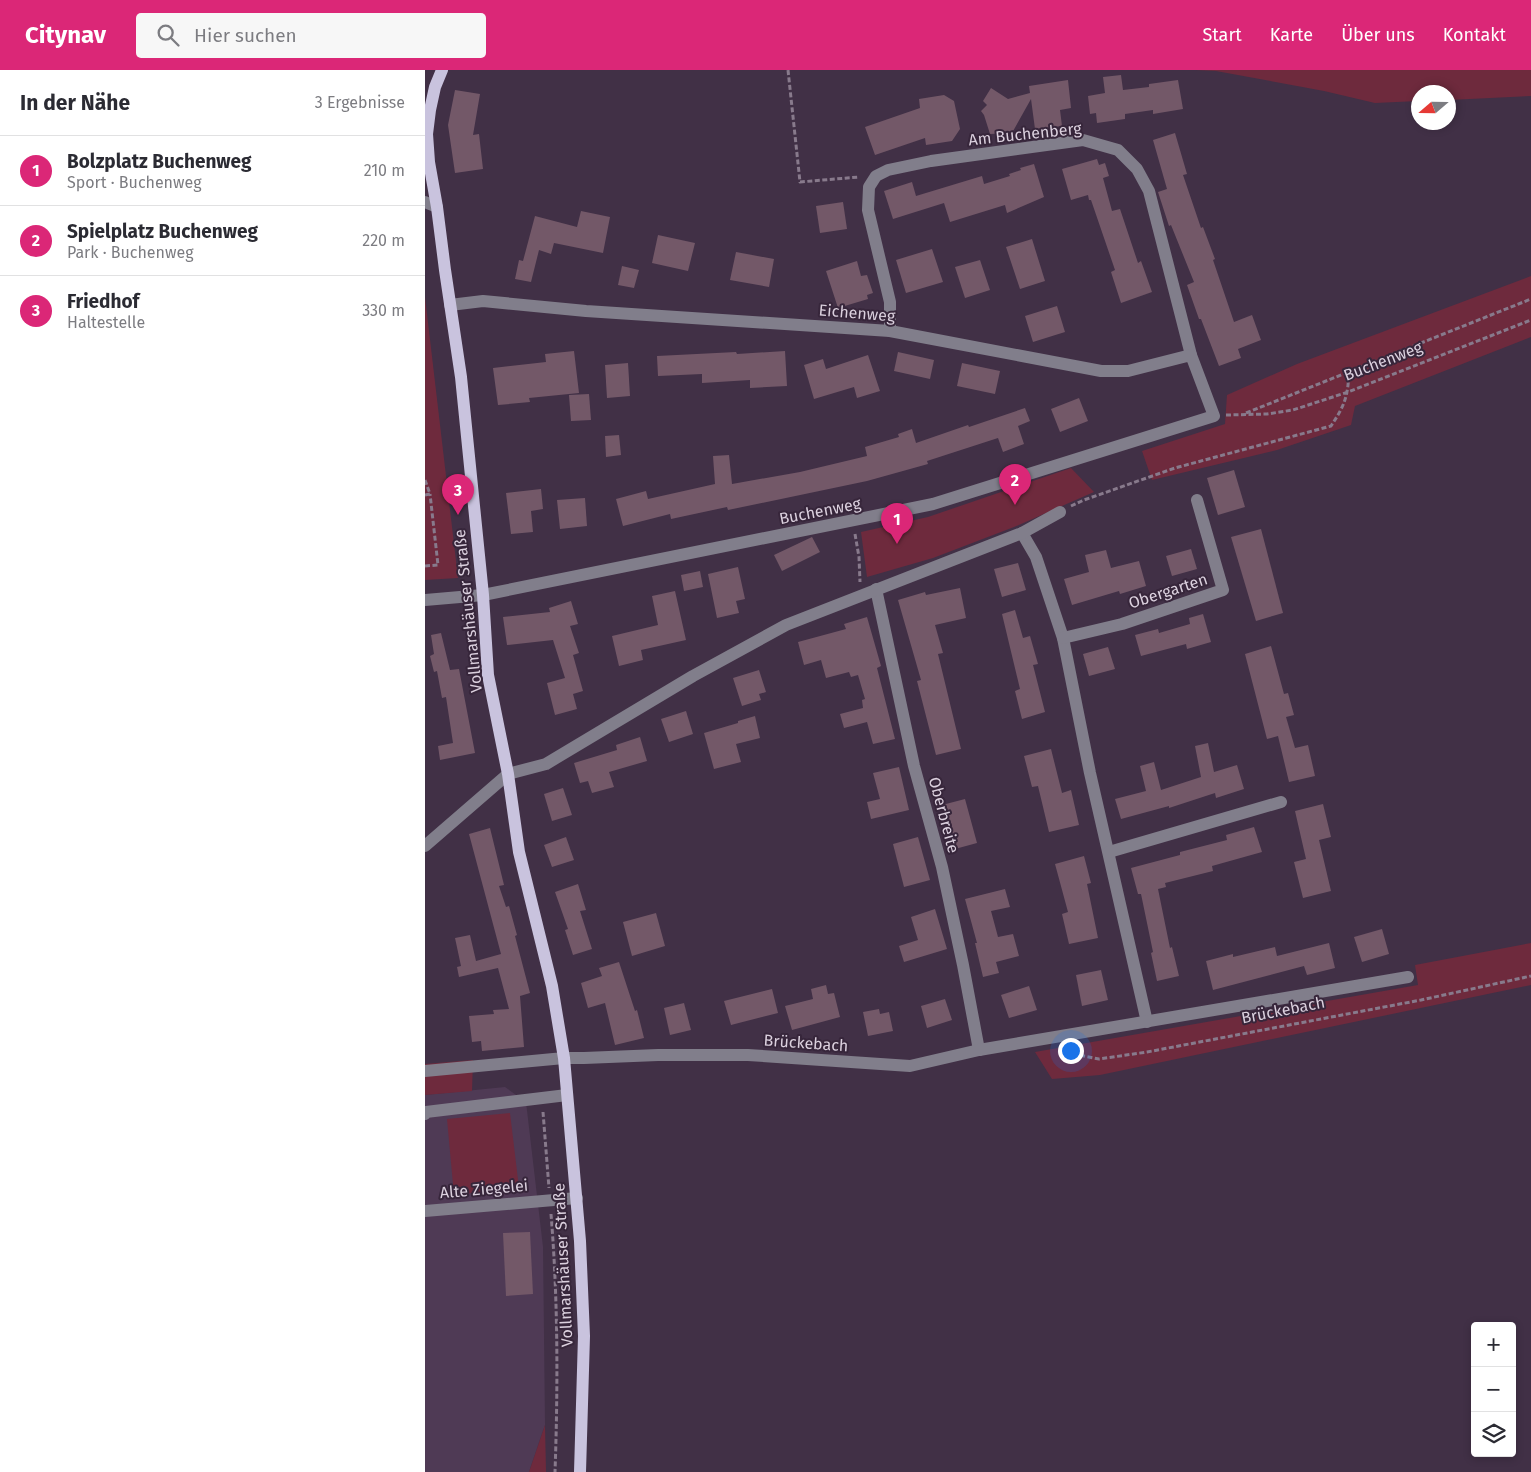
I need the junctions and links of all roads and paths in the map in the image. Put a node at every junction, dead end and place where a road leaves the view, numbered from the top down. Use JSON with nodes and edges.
{"nodes":[{"id":1,"x":442,"y":70,"type":"edge"},
{"id":2,"x":788,"y":70,"type":"edge"},
{"id":3,"x":876,"y":176,"type":"junction"},
{"id":4,"x":431,"y":204,"type":"edge"},
{"id":5,"x":1531,"y":300,"type":"edge"},
{"id":6,"x":450,"y":305,"type":"junction"},
{"id":7,"x":1531,"y":320,"type":"edge"},
{"id":8,"x":890,"y":331,"type":"junction"},
{"id":9,"x":1191,"y":355,"type":"junction"},
{"id":10,"x":1349,"y":371,"type":"junction"},
{"id":11,"x":1348,"y":392,"type":"junction"},
{"id":12,"x":425,"y":480,"type":"edge"},
{"id":13,"x":430,"y":494,"type":"junction"},
{"id":14,"x":425,"y":495,"type":"edge"},
{"id":15,"x":1197,"y":500,"type":"dead end"},
{"id":16,"x":1060,"y":512,"type":"joint"},
{"id":17,"x":853,"y":521,"type":"junction"},
{"id":18,"x":1022,"y":533,"type":"junction"},
{"id":19,"x":425,"y":566,"type":"edge"},
{"id":20,"x":876,"y":589,"type":"junction"},
{"id":21,"x":483,"y":595,"type":"junction"},
{"id":22,"x":860,"y":596,"type":"junction"},
{"id":23,"x":425,"y":600,"type":"edge"},
{"id":24,"x":1063,"y":638,"type":"junction"},
{"id":25,"x":508,"y":774,"type":"junction"},
{"id":26,"x":1281,"y":802,"type":"dead end"},
{"id":27,"x":425,"y":846,"type":"edge"},
{"id":28,"x":1109,"y":852,"type":"junction"},
{"id":29,"x":1531,"y":976,"type":"edge"},
{"id":30,"x":1408,"y":977,"type":"dead end"},
{"id":31,"x":1147,"y":1022,"type":"junction"},
{"id":32,"x":1044,"y":1039,"type":"junction"},
{"id":33,"x":979,"y":1050,"type":"junction"},
{"id":34,"x":564,"y":1058,"type":"junction"},
{"id":35,"x":425,"y":1070,"type":"edge"},
{"id":36,"x":567,"y":1095,"type":"junction"},
{"id":37,"x":548,"y":1096,"type":"junction"},
{"id":38,"x":425,"y":1114,"type":"edge"},
{"id":39,"x":577,"y":1198,"type":"junction"},
{"id":40,"x":550,"y":1200,"type":"junction"},
{"id":41,"x":425,"y":1211,"type":"edge"},
{"id":42,"x":555,"y":1472,"type":"edge"},
{"id":43,"x":580,"y":1472,"type":"edge"}],
"edges":[{"from":1,"to":4,"type":"main road","name":"Vollmarshäuser Straße"},
{"from":2,"to":3,"type":"path"},
{"from":3,"to":8,"type":"street"},
{"from":3,"to":9,"type":"street","name":"Am Buchenberg"},
{"from":4,"to":6,"type":"main road","name":"Vollmarshäuser Straße"},
{"from":5,"to":10,"type":"path"},
{"from":6,"to":8,"type":"street","name":"Eichenweg"},
{"from":6,"to":21,"type":"main road","name":"Vollmarshäuser Straße"},
{"from":7,"to":11,"type":"path","name":"Buchenweg"},
{"from":8,"to":9,"type":"street","name":"Eichenweg"},
{"from":9,"to":17,"type":"street","name":"Buchenweg"},
{"from":10,"to":11,"type":"path"},
{"from":10,"to":11,"type":"path","name":"Buchenweg"},
{"from":11,"to":16,"type":"path"},
{"from":12,"to":13,"type":"path"},
{"from":13,"to":14,"type":"path"},
{"from":13,"to":19,"type":"path"},
{"from":15,"to":24,"type":"street","name":"Obergarten"},
{"from":16,"to":18,"type":"street"},
{"from":17,"to":21,"type":"street","name":"Buchenweg"},
{"from":17,"to":22,"type":"path"},
{"from":18,"to":20,"type":"street"},
{"from":18,"to":24,"type":"street"},
{"from":20,"to":22,"type":"street"},
{"from":20,"to":33,"type":"street","name":"Oberbreite"},
{"from":21,"to":23,"type":"street","name":"Buchenweg"},
{"from":21,"to":25,"type":"main road","name":"Vollmarshäuser Straße"},
{"from":22,"to":25,"type":"street"},
{"from":24,"to":28,"type":"street"},
{"from":25,"to":27,"type":"street"},
{"from":25,"to":34,"type":"main road","name":"Vollmarshäuser Straße"},
{"from":26,"to":28,"type":"street"},
{"from":28,"to":31,"type":"street"},
{"from":29,"to":32,"type":"path","name":"Brückebach"},
{"from":30,"to":31,"type":"street","name":"Brückebach"},
{"from":31,"to":32,"type":"street","name":"Brückebach"},
{"from":32,"to":33,"type":"street","name":"Brückebach"},
{"from":33,"to":34,"type":"street","name":"Brückebach"},
{"from":34,"to":35,"type":"street"},
{"from":34,"to":36,"type":"main road","name":"Vollmarshäuser Straße"},
{"from":36,"to":37,"type":"street"},
{"from":36,"to":39,"type":"main road","name":"Vollmarshäuser Straße"},
{"from":37,"to":38,"type":"street"},
{"from":37,"to":40,"type":"path"},
{"from":39,"to":40,"type":"street","name":"Alte Ziegelei"},
{"from":39,"to":43,"type":"main road","name":"Vollmarshäuser Straße"},
{"from":40,"to":41,"type":"street","name":"Alte Ziegelei"},
{"from":40,"to":42,"type":"path"}]}
